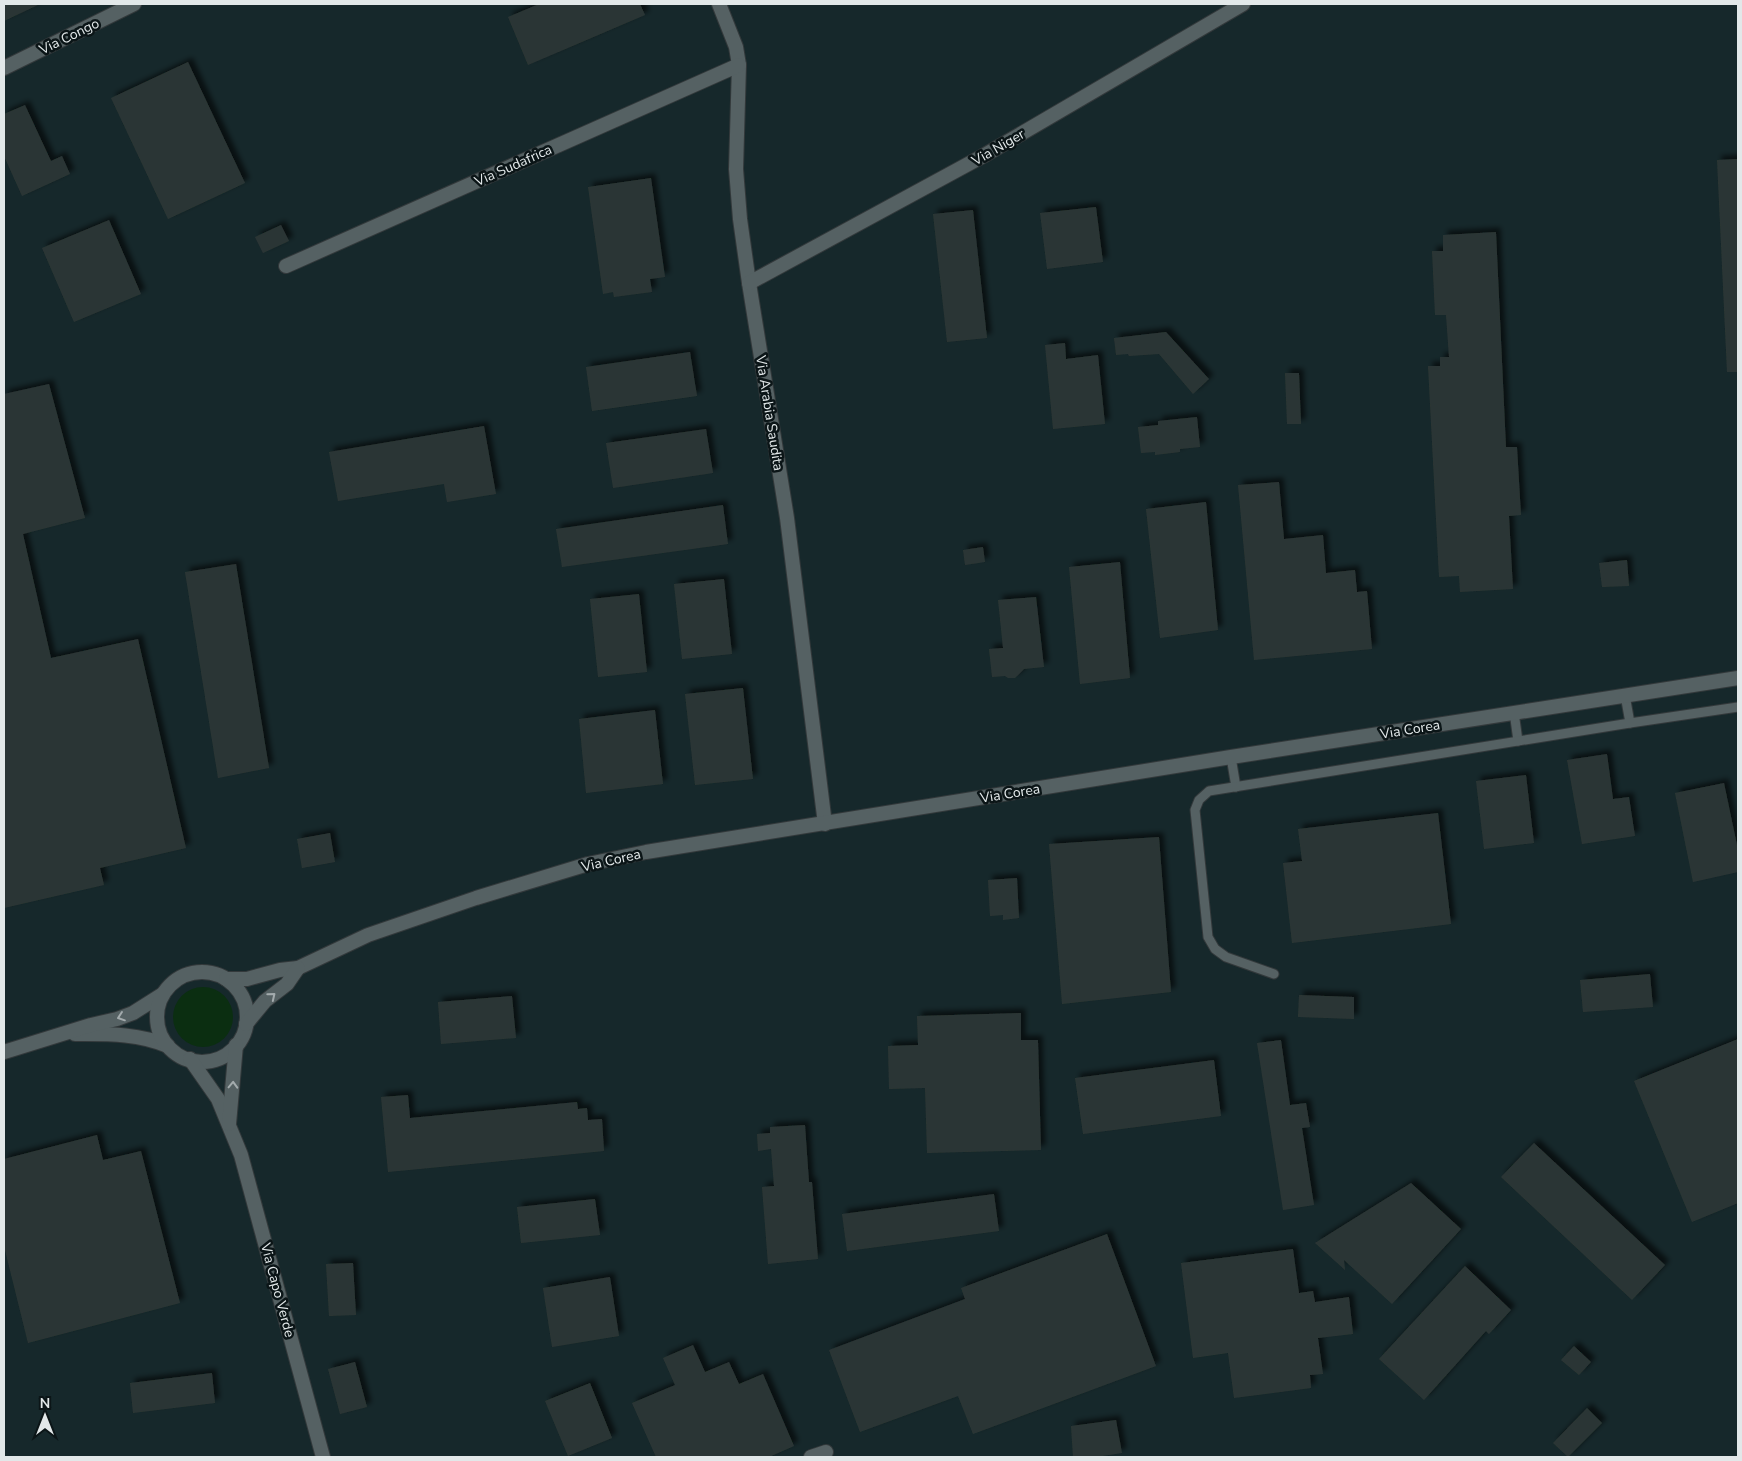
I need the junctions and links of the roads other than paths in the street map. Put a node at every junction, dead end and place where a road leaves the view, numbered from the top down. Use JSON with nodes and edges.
{"nodes":[{"id":1,"x":134,"y":4,"type":"edge"},
{"id":2,"x":720,"y":4,"type":"edge"},
{"id":3,"x":1243,"y":4,"type":"edge"},
{"id":4,"x":740,"y":65,"type":"junction"},
{"id":5,"x":4,"y":68,"type":"edge"},
{"id":6,"x":286,"y":266,"type":"dead end"},
{"id":7,"x":749,"y":283,"type":"junction"},
{"id":8,"x":1738,"y":678,"type":"edge"},
{"id":9,"x":1625,"y":695,"type":"junction"},
{"id":10,"x":1738,"y":707,"type":"edge"},
{"id":11,"x":1514,"y":712,"type":"junction"},
{"id":12,"x":1630,"y":723,"type":"junction"},
{"id":13,"x":1518,"y":741,"type":"junction"},
{"id":14,"x":1231,"y":757,"type":"junction"},
{"id":15,"x":1236,"y":787,"type":"junction"},
{"id":16,"x":825,"y":824,"type":"junction"},
{"id":17,"x":298,"y":968,"type":"junction"},
{"id":18,"x":1274,"y":974,"type":"dead end"},
{"id":19,"x":226,"y":979,"type":"junction"},
{"id":20,"x":163,"y":994,"type":"junction"},
{"id":21,"x":246,"y":1024,"type":"junction"},
{"id":22,"x":66,"y":1034,"type":"junction"},
{"id":23,"x":236,"y":1045,"type":"junction"},
{"id":24,"x":168,"y":1046,"type":"junction"},
{"id":25,"x":4,"y":1052,"type":"edge"},
{"id":26,"x":190,"y":1060,"type":"junction"},
{"id":27,"x":229,"y":1125,"type":"junction"},
{"id":28,"x":826,"y":1452,"type":"dead end"},
{"id":29,"x":323,"y":1457,"type":"edge"},
{"id":30,"x":811,"y":1457,"type":"edge"}],
"edges":[{"from":1,"to":5,"type":"street","name":"Via Congo"},
{"from":2,"to":4,"type":"street","name":"Via Arabia Saudita"},
{"from":3,"to":7,"type":"street","name":"Via Niger"},
{"from":4,"to":6,"type":"street","name":"Via Sudafrica"},
{"from":4,"to":7,"type":"street","name":"Via Arabia Saudita"},
{"from":7,"to":16,"type":"street","name":"Via Arabia Saudita"},
{"from":8,"to":9,"type":"street","name":"Via Corea"},
{"from":9,"to":11,"type":"street","name":"Via Corea"},
{"from":9,"to":12,"type":"lane"},
{"from":10,"to":12,"type":"lane"},
{"from":11,"to":13,"type":"lane"},
{"from":11,"to":14,"type":"street","name":"Via Corea"},
{"from":12,"to":13,"type":"lane"},
{"from":13,"to":15,"type":"lane"},
{"from":14,"to":15,"type":"lane"},
{"from":14,"to":16,"type":"street","name":"Via Corea"},
{"from":15,"to":18,"type":"lane"},
{"from":16,"to":17,"type":"street","name":"Via Corea"},
{"from":17,"to":19,"type":"street"},
{"from":21,"to":17,"type":"street","one_way":true},
{"from":19,"to":20,"type":"street"},
{"from":19,"to":21,"type":"street"},
{"from":20,"to":22,"type":"street","one_way":true},
{"from":20,"to":24,"type":"street"},
{"from":21,"to":23,"type":"street"},
{"from":22,"to":24,"type":"street"},
{"from":22,"to":25,"type":"street"},
{"from":23,"to":26,"type":"street"},
{"from":27,"to":23,"type":"street","one_way":true},
{"from":24,"to":26,"type":"street"},
{"from":26,"to":27,"type":"street","name":"Via Capo Verde"},
{"from":27,"to":29,"type":"street","name":"Via Capo Verde"},
{"from":28,"to":30,"type":"street"}]}
